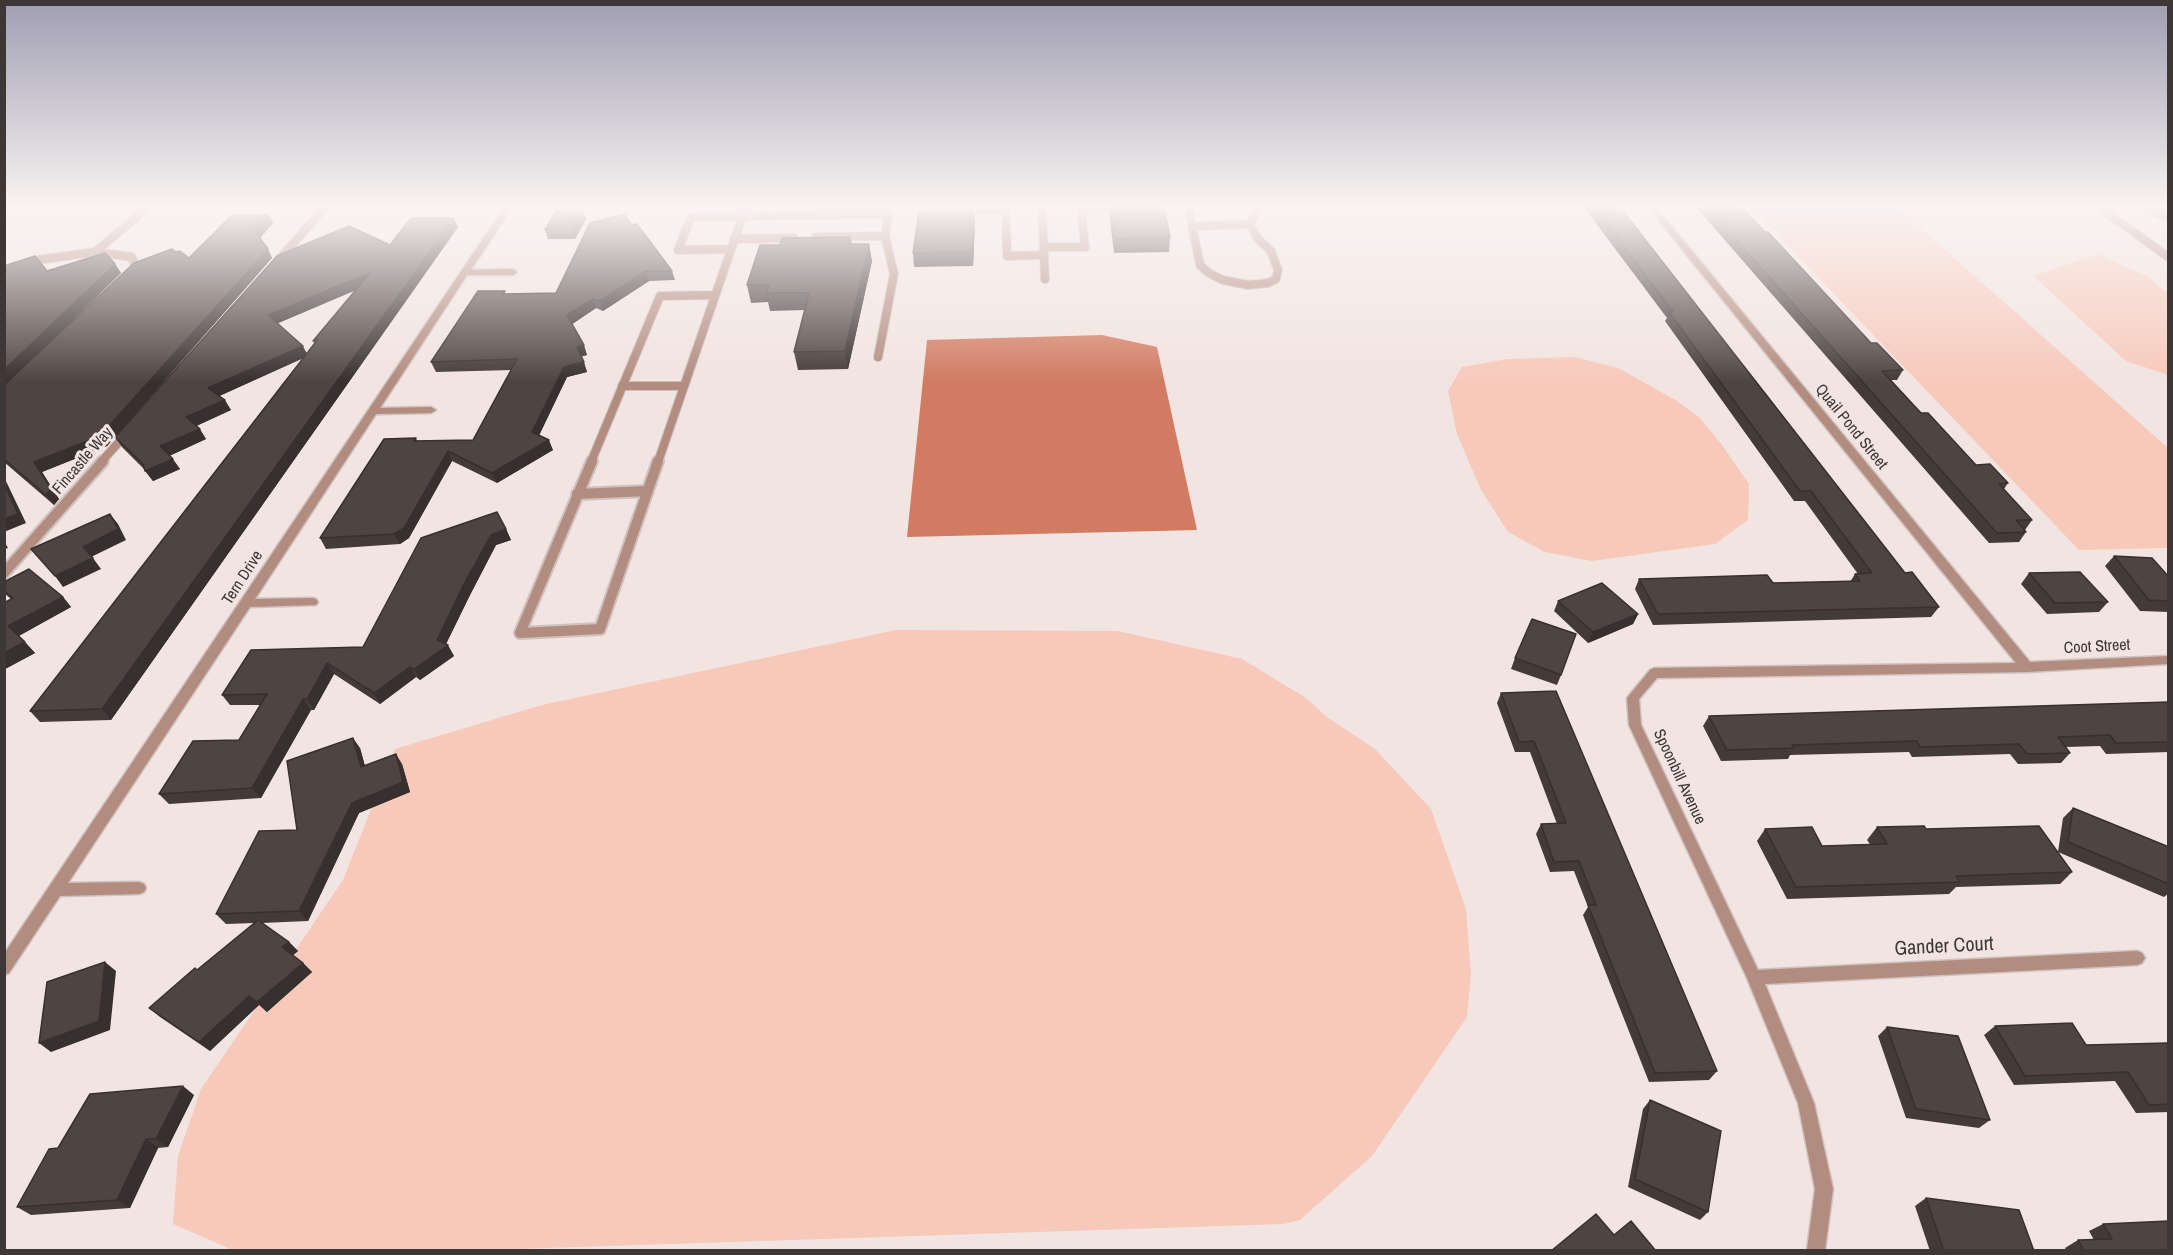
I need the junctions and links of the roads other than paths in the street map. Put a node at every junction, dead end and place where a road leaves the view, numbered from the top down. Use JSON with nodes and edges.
{"nodes":[{"id":1,"x":23,"y":265,"type":"edge"},
{"id":2,"x":134,"y":265,"type":"edge"},
{"id":3,"x":274,"y":265,"type":"edge"},
{"id":4,"x":471,"y":265,"type":"edge"},
{"id":5,"x":726,"y":265,"type":"edge"},
{"id":6,"x":892,"y":265,"type":"edge"},
{"id":7,"x":1044,"y":265,"type":"edge"},
{"id":8,"x":1200,"y":265,"type":"edge"},
{"id":9,"x":1276,"y":265,"type":"edge"},
{"id":10,"x":1699,"y":265,"type":"edge"},
{"id":11,"x":271,"y":268,"type":"edge"},
{"id":12,"x":513,"y":272,"type":"dead end"},
{"id":13,"x":465,"y":273,"type":"junction"},
{"id":14,"x":4,"y":274,"type":"edge"},
{"id":15,"x":127,"y":277,"type":"edge"},
{"id":16,"x":1045,"y":279,"type":"dead end"},
{"id":17,"x":715,"y":295,"type":"junction"},
{"id":18,"x":878,"y":357,"type":"dead end"},
{"id":19,"x":622,"y":386,"type":"junction"},
{"id":20,"x":684,"y":386,"type":"junction"},
{"id":21,"x":431,"y":410,"type":"dead end"},
{"id":22,"x":373,"y":411,"type":"junction"},
{"id":23,"x":138,"y":421,"type":"edge"},
{"id":24,"x":648,"y":491,"type":"junction"},
{"id":25,"x":577,"y":494,"type":"junction"},
{"id":26,"x":4,"y":573,"type":"edge"},
{"id":27,"x":312,"y":602,"type":"dead end"},
{"id":28,"x":246,"y":603,"type":"junction"},
{"id":29,"x":2169,"y":660,"type":"edge"},
{"id":30,"x":2027,"y":667,"type":"junction"},
{"id":31,"x":139,"y":888,"type":"dead end"},
{"id":32,"x":56,"y":890,"type":"junction"},
{"id":33,"x":2137,"y":958,"type":"dead end"},
{"id":34,"x":4,"y":968,"type":"edge"},
{"id":35,"x":1754,"y":977,"type":"junction"},
{"id":36,"x":1816,"y":1251,"type":"edge"}],
"edges":[{"from":1,"to":14,"type":"lane"},
{"from":2,"to":15,"type":"lane"},
{"from":3,"to":11,"type":"lane"},
{"from":4,"to":13,"type":"street","name":"Tern Drive"},
{"from":5,"to":17,"type":"lane"},
{"from":6,"to":18,"type":"lane"},
{"from":7,"to":16,"type":"lane"},
{"from":8,"to":9,"type":"lane"},
{"from":10,"to":30,"type":"street","name":"Quail Pond Street"},
{"from":12,"to":13,"type":"street"},
{"from":13,"to":22,"type":"street","name":"Tern Drive"},
{"from":17,"to":19,"type":"lane"},
{"from":17,"to":20,"type":"lane"},
{"from":19,"to":20,"type":"lane"},
{"from":19,"to":25,"type":"lane"},
{"from":20,"to":24,"type":"lane"},
{"from":21,"to":22,"type":"street"},
{"from":22,"to":28,"type":"street","name":"Tern Drive"},
{"from":23,"to":26,"type":"lane","name":"Fincastle Way"},
{"from":24,"to":25,"type":"lane"},
{"from":24,"to":25,"type":"lane"},
{"from":27,"to":28,"type":"street"},
{"from":28,"to":32,"type":"street","name":"Tern Drive"},
{"from":29,"to":30,"type":"street","name":"Coot Street"},
{"from":30,"to":35,"type":"street","name":"Spoonbill Avenue"},
{"from":31,"to":32,"type":"street"},
{"from":32,"to":34,"type":"street","name":"Tern Drive"},
{"from":33,"to":35,"type":"street","name":"Gander Court"},
{"from":35,"to":36,"type":"street","name":"Spoonbill Avenue"}]}
